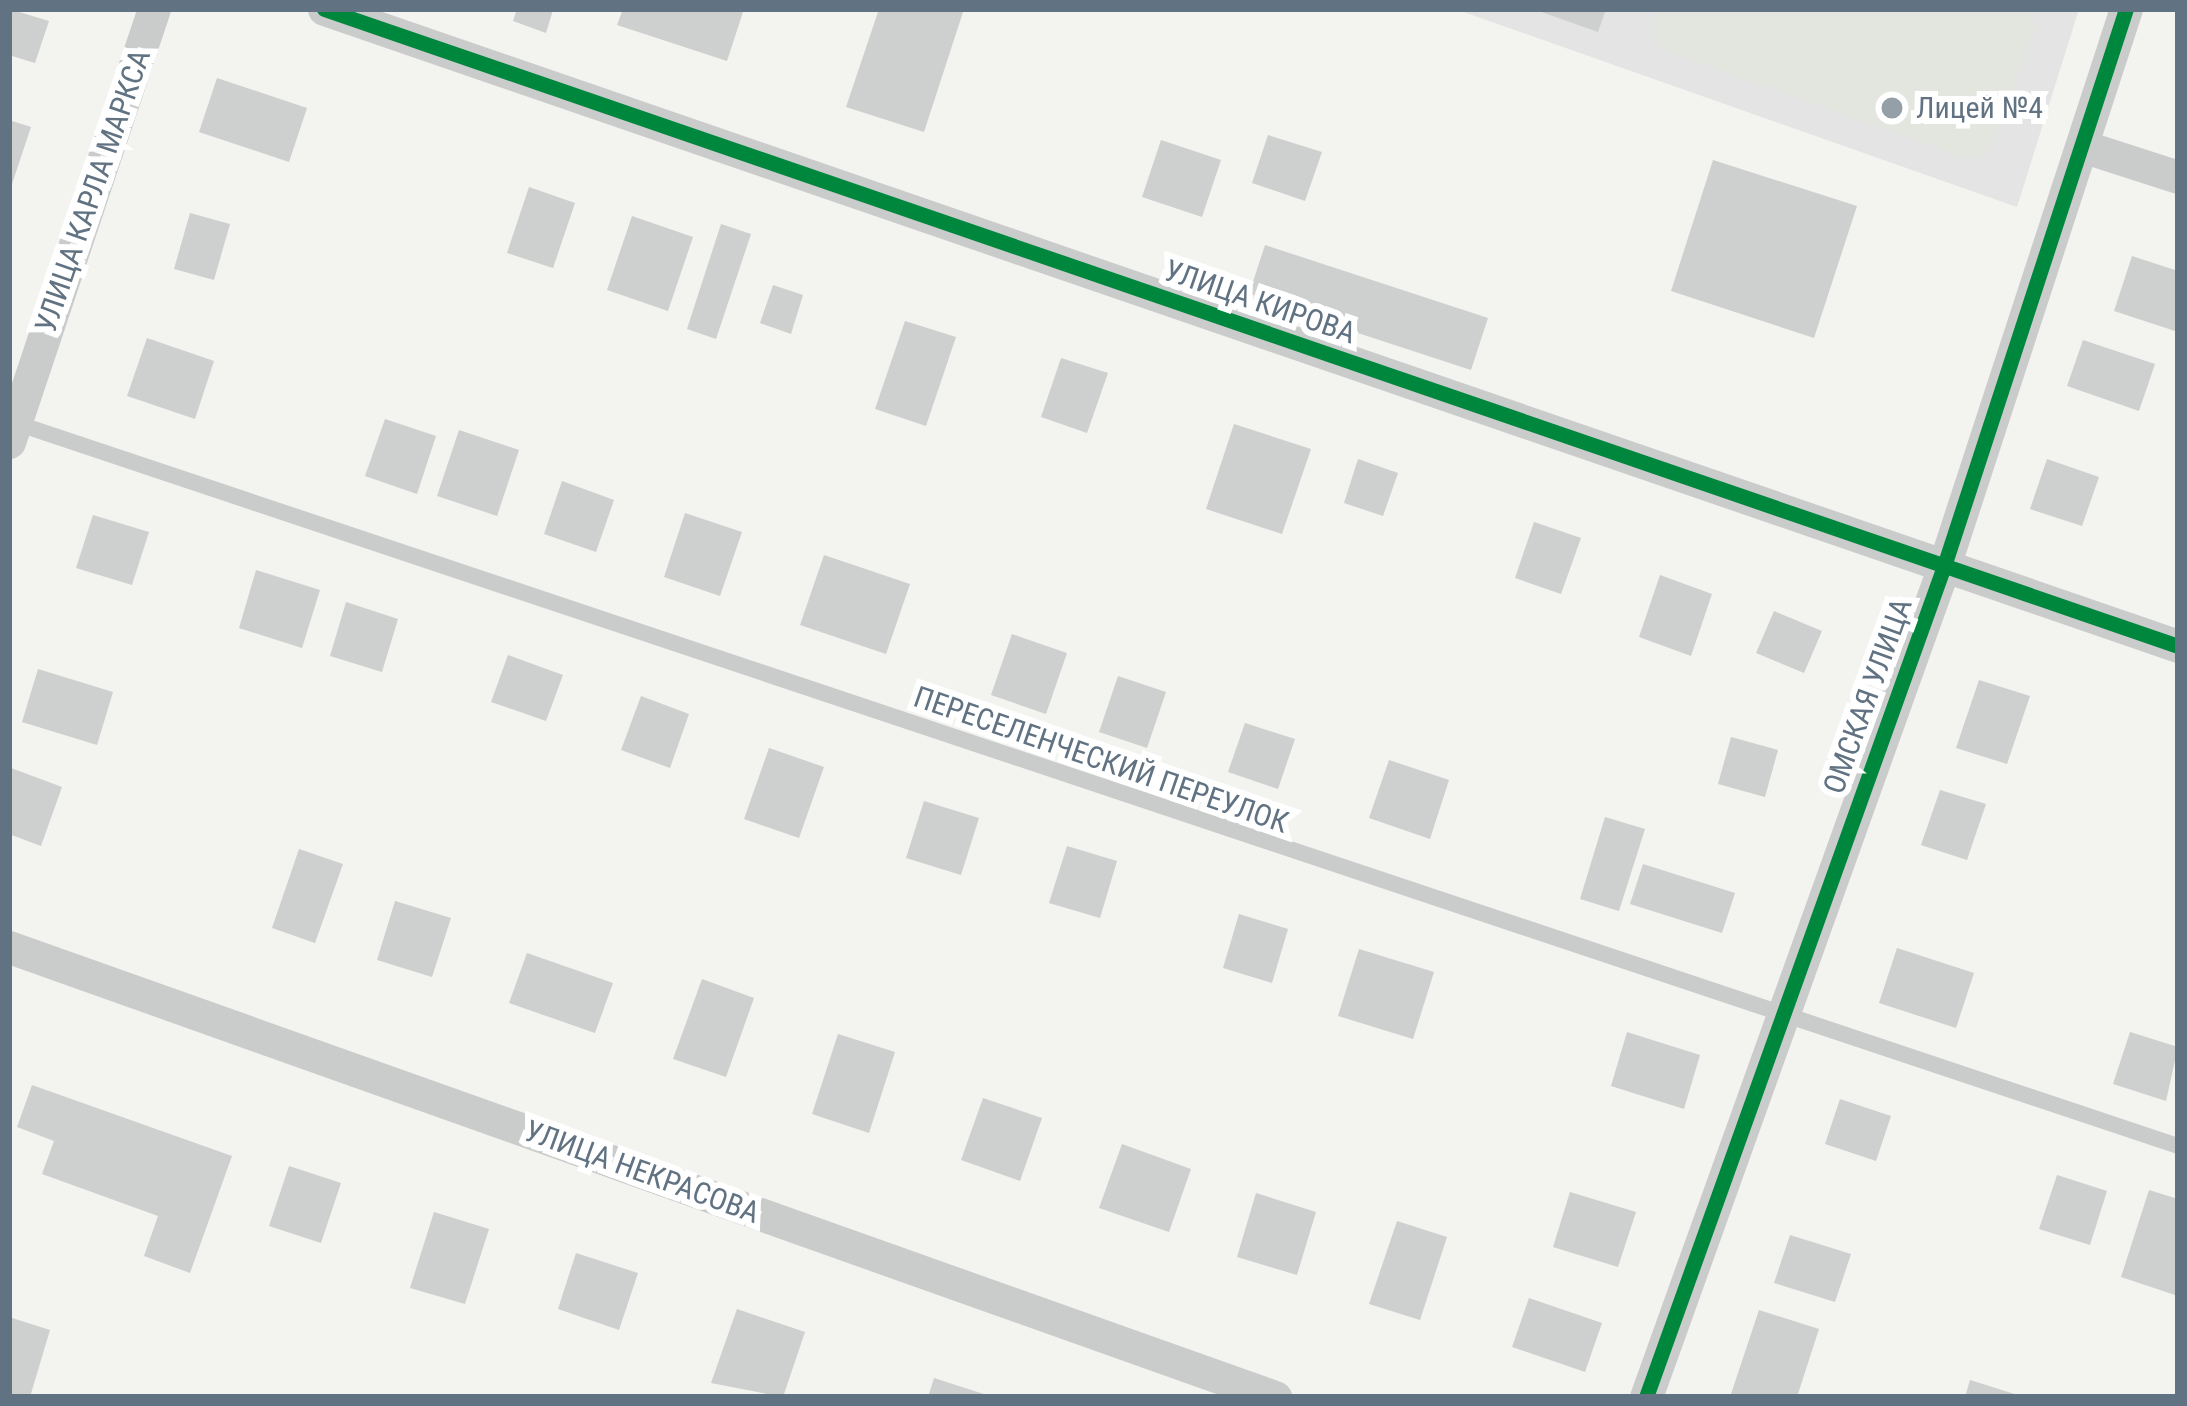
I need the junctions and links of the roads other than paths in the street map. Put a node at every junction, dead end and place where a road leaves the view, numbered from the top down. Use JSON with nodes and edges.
{"nodes":[{"id":1,"x":154,"y":9,"type":"edge"},
{"id":2,"x":324,"y":9,"type":"edge"},
{"id":3,"x":2126,"y":9,"type":"edge"},
{"id":4,"x":2082,"y":146,"type":"junction"},
{"id":5,"x":2178,"y":177,"type":"edge"},
{"id":6,"x":11,"y":428,"type":"edge"},
{"id":7,"x":1944,"y":566,"type":"junction"},
{"id":8,"x":2178,"y":646,"type":"edge"},
{"id":9,"x":9,"y":947,"type":"edge"},
{"id":10,"x":1779,"y":1017,"type":"junction"},
{"id":11,"x":2178,"y":1146,"type":"edge"},
{"id":12,"x":1275,"y":1397,"type":"edge"},
{"id":13,"x":1646,"y":1397,"type":"edge"}],
"edges":[{"from":1,"to":6,"type":"street","name":"УЛИЦА КАРЛА МАРКСА"},
{"from":2,"to":7,"type":"street","name":"УЛИЦА КИРОВА"},
{"from":3,"to":4,"type":"street","name":"ОМСКАЯ УЛИЦА"},
{"from":4,"to":5,"type":"street"},
{"from":4,"to":7,"type":"street","name":"ОМСКАЯ УЛИЦА"},
{"from":6,"to":10,"type":"lane","name":"ПЕРЕСЕЛЕНЧЕСКИЙ ПЕРЕУЛОК"},
{"from":7,"to":8,"type":"street","name":"УЛИЦА КИРОВА"},
{"from":7,"to":10,"type":"street","name":"ОМСКАЯ УЛИЦА"},
{"from":9,"to":12,"type":"street","name":"УЛИЦА НЕКРАСОВА"},
{"from":10,"to":11,"type":"lane","name":"ПЕРЕСЕЛЕНЧЕСКИЙ ПЕРЕУЛОК"},
{"from":10,"to":13,"type":"street","name":"ОМСКАЯ УЛИЦА"}]}
